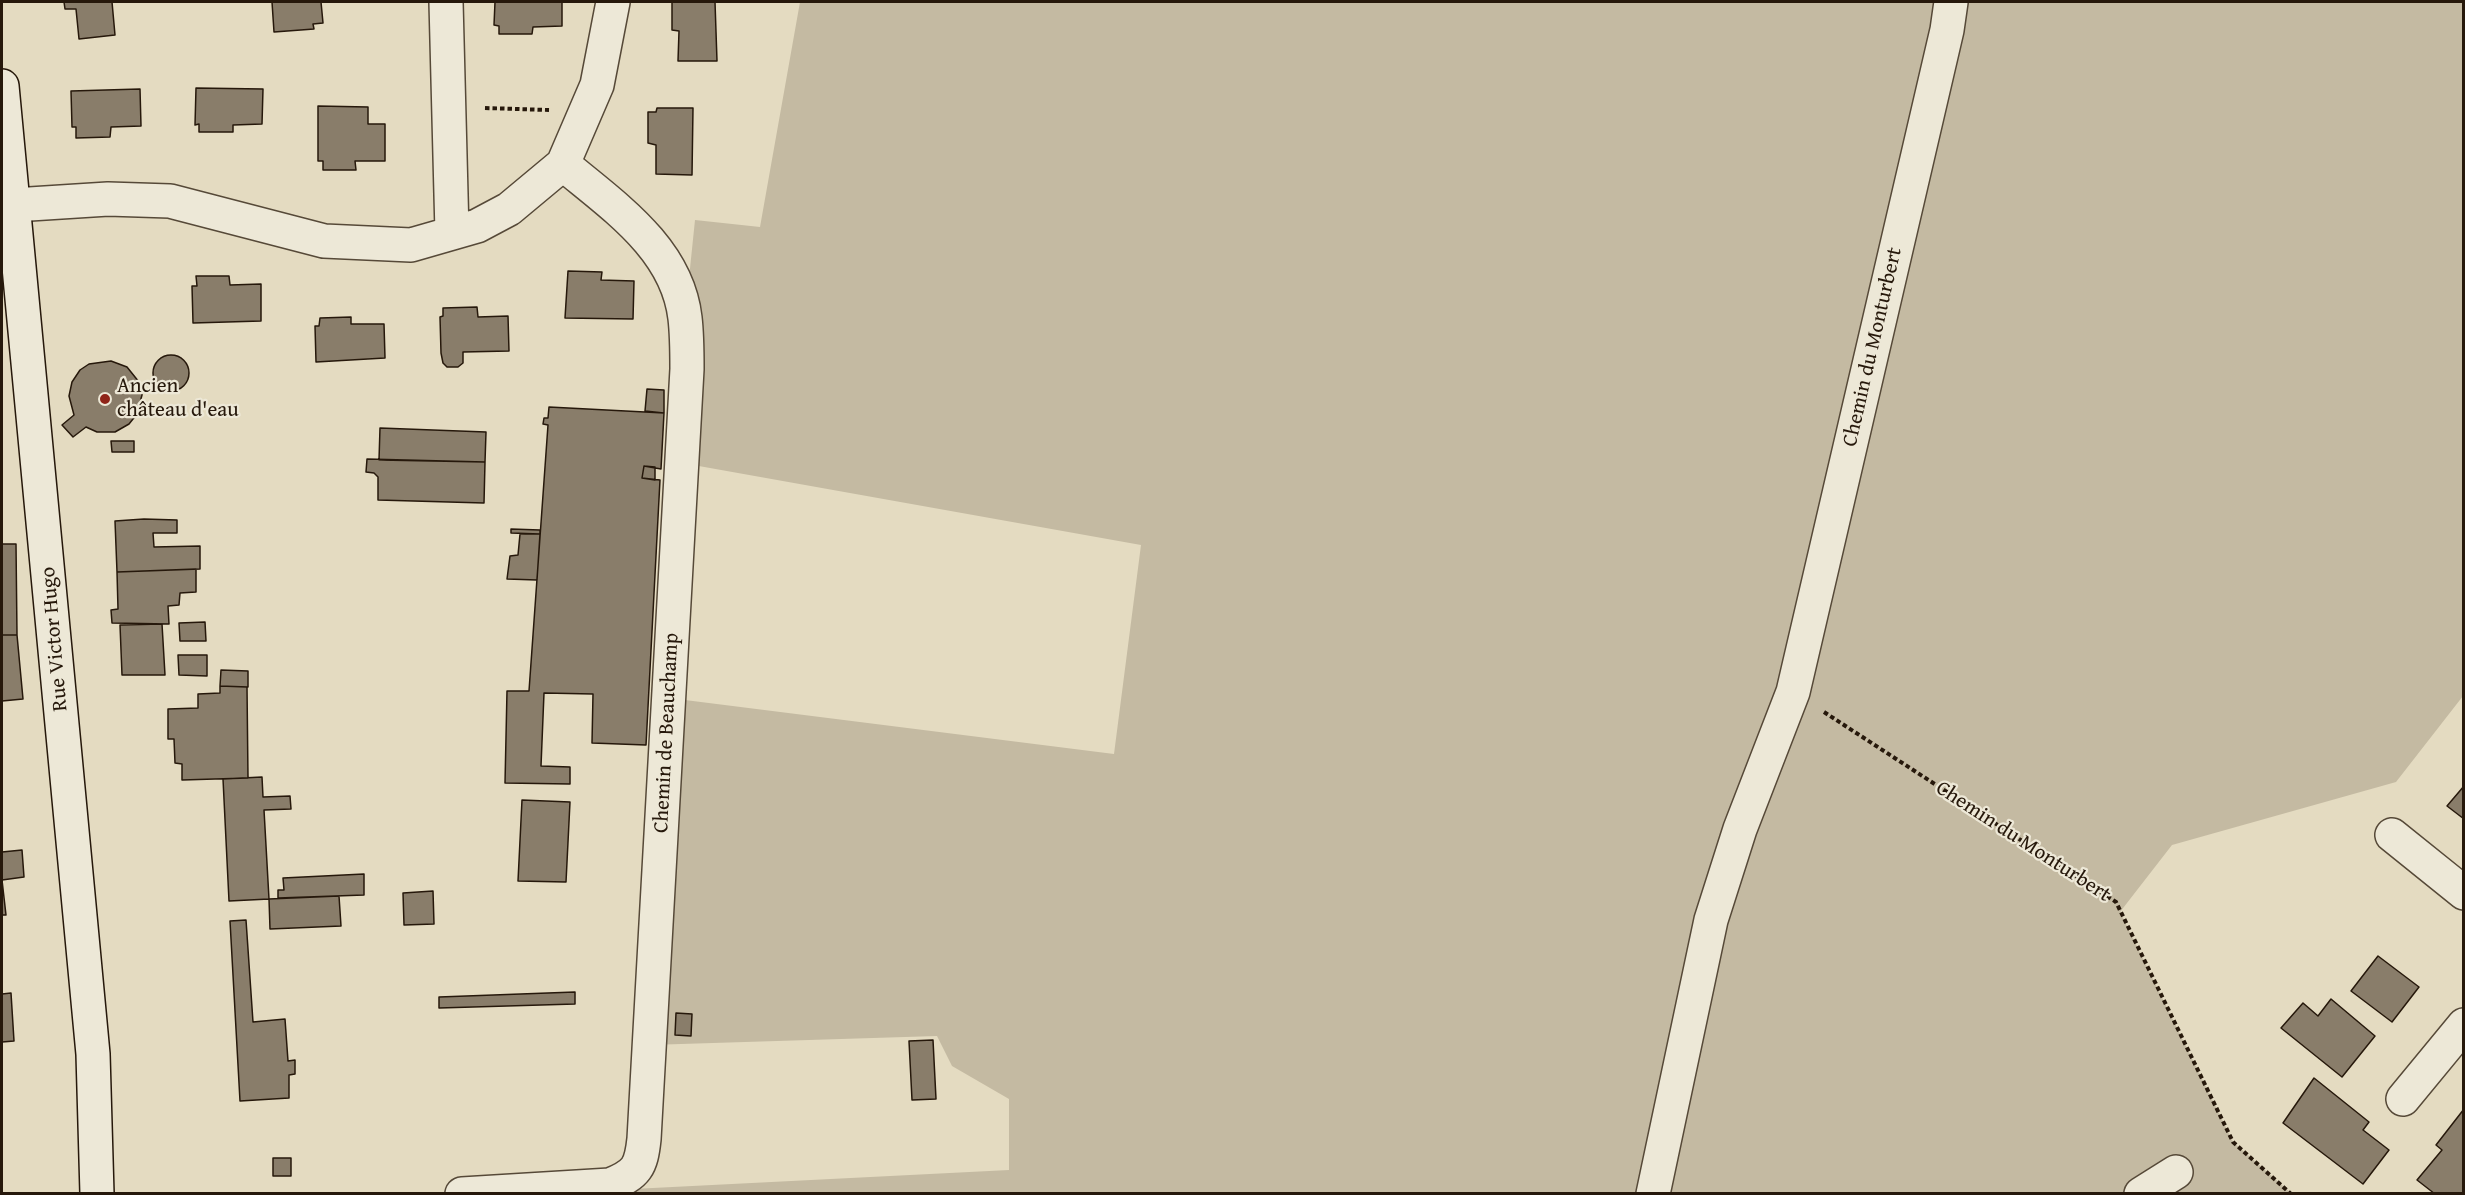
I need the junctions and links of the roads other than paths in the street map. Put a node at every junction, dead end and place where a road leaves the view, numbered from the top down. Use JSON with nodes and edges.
{"nodes":[{"id":1,"x":446,"y":2,"type":"edge"},
{"id":2,"x":613,"y":2,"type":"edge"},
{"id":3,"x":1951,"y":2,"type":"edge"},
{"id":4,"x":2,"y":86,"type":"edge"},
{"id":5,"x":563,"y":164,"type":"junction"},
{"id":6,"x":14,"y":206,"type":"junction"},
{"id":7,"x":452,"y":233,"type":"junction"},
{"id":8,"x":2392,"y":835,"type":"dead end"},
{"id":9,"x":2463,"y":893,"type":"edge"},
{"id":10,"x":2463,"y":1025,"type":"edge"},
{"id":11,"x":2403,"y":1099,"type":"dead end"},
{"id":12,"x":2176,"y":1172,"type":"dead end"},
{"id":13,"x":97,"y":1194,"type":"edge"},
{"id":14,"x":462,"y":1194,"type":"edge"},
{"id":15,"x":1653,"y":1194,"type":"edge"},
{"id":16,"x":2141,"y":1194,"type":"edge"}],
"edges":[{"from":1,"to":7,"type":"street"},
{"from":2,"to":5,"type":"street"},
{"from":3,"to":15,"type":"street","name":"Chemin du Monturbert"},
{"from":4,"to":6,"type":"street","name":"Rue Victor Hugo"},
{"from":5,"to":7,"type":"street"},
{"from":5,"to":14,"type":"street","name":"Chemin de Beauchamp"},
{"from":6,"to":7,"type":"street"},
{"from":6,"to":13,"type":"street","name":"Rue Victor Hugo"},
{"from":8,"to":9,"type":"street"},
{"from":10,"to":11,"type":"street"},
{"from":12,"to":16,"type":"street"}]}
